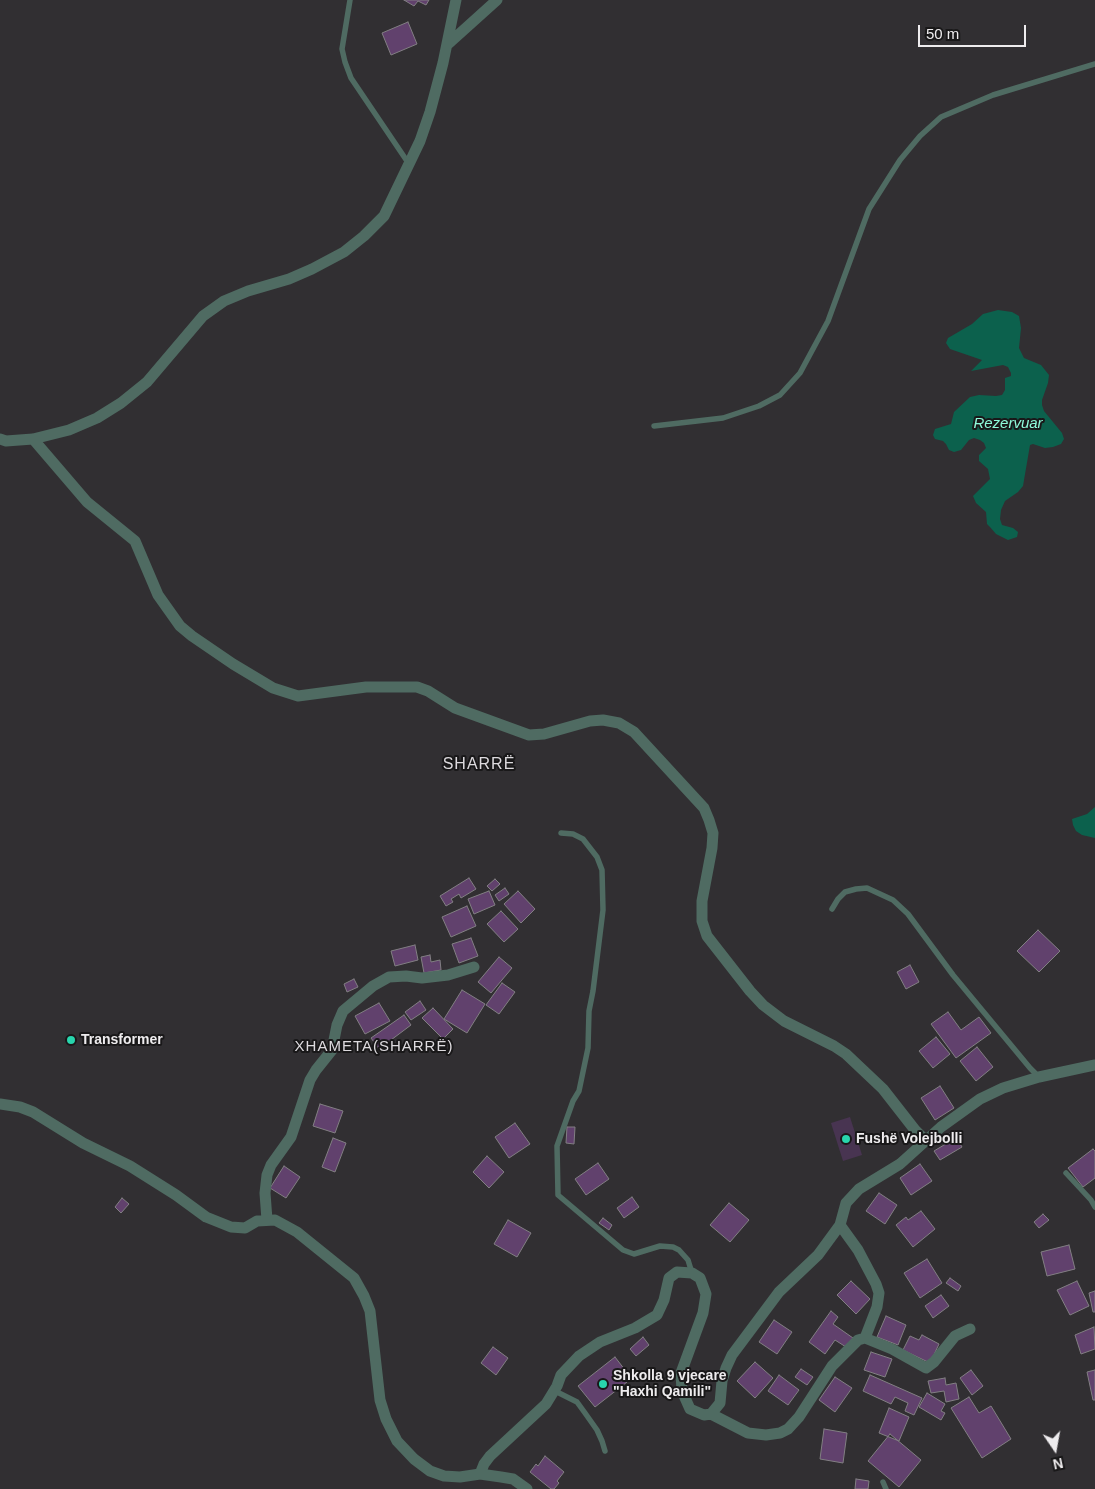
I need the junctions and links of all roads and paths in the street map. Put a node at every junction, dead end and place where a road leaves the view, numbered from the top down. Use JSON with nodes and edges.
{"nodes":[{"id":1,"x":350,"y":0,"type":"edge"},
{"id":2,"x":456,"y":0,"type":"edge"},
{"id":3,"x":497,"y":0,"type":"edge"},
{"id":4,"x":447,"y":45,"type":"junction"},
{"id":5,"x":1095,"y":64,"type":"edge"},
{"id":6,"x":408,"y":164,"type":"junction"},
{"id":7,"x":654,"y":426,"type":"dead end"},
{"id":8,"x":0,"y":439,"type":"edge"},
{"id":9,"x":33,"y":439,"type":"junction"},
{"id":10,"x":561,"y":833,"type":"dead end"},
{"id":11,"x":832,"y":910,"type":"dead end"},
{"id":12,"x":474,"y":967,"type":"dead end"},
{"id":13,"x":1095,"y":1065,"type":"edge"},
{"id":14,"x":1039,"y":1077,"type":"junction"},
{"id":15,"x":0,"y":1104,"type":"edge"},
{"id":16,"x":925,"y":1140,"type":"junction"},
{"id":17,"x":1066,"y":1173,"type":"dead end"},
{"id":18,"x":1095,"y":1207,"type":"edge"},
{"id":19,"x":267,"y":1220,"type":"junction"},
{"id":20,"x":840,"y":1225,"type":"junction"},
{"id":21,"x":692,"y":1273,"type":"junction"},
{"id":22,"x":970,"y":1329,"type":"dead end"},
{"id":23,"x":865,"y":1338,"type":"junction"},
{"id":24,"x":555,"y":1391,"type":"junction"},
{"id":25,"x":711,"y":1414,"type":"junction"},
{"id":26,"x":604,"y":1451,"type":"dead end"},
{"id":27,"x":480,"y":1474,"type":"junction"},
{"id":28,"x":883,"y":1482,"type":"dead end"},
{"id":29,"x":527,"y":1489,"type":"edge"},
{"id":30,"x":886,"y":1489,"type":"edge"}],
"edges":[{"from":1,"to":6,"type":"lane"},
{"from":2,"to":4,"type":"street"},
{"from":3,"to":4,"type":"street"},
{"from":4,"to":6,"type":"street"},
{"from":5,"to":7,"type":"lane"},
{"from":6,"to":9,"type":"street"},
{"from":8,"to":9,"type":"street"},
{"from":9,"to":16,"type":"street"},
{"from":10,"to":21,"type":"lane"},
{"from":11,"to":14,"type":"lane"},
{"from":12,"to":19,"type":"street"},
{"from":13,"to":14,"type":"street"},
{"from":14,"to":16,"type":"street"},
{"from":15,"to":19,"type":"street"},
{"from":16,"to":20,"type":"street"},
{"from":17,"to":18,"type":"lane"},
{"from":19,"to":27,"type":"street"},
{"from":20,"to":23,"type":"street"},
{"from":20,"to":25,"type":"street"},
{"from":21,"to":24,"type":"street"},
{"from":21,"to":25,"type":"street"},
{"from":22,"to":23,"type":"street"},
{"from":23,"to":25,"type":"street"},
{"from":24,"to":26,"type":"lane"},
{"from":24,"to":27,"type":"street"},
{"from":27,"to":29,"type":"street"},
{"from":28,"to":30,"type":"lane"}]}
